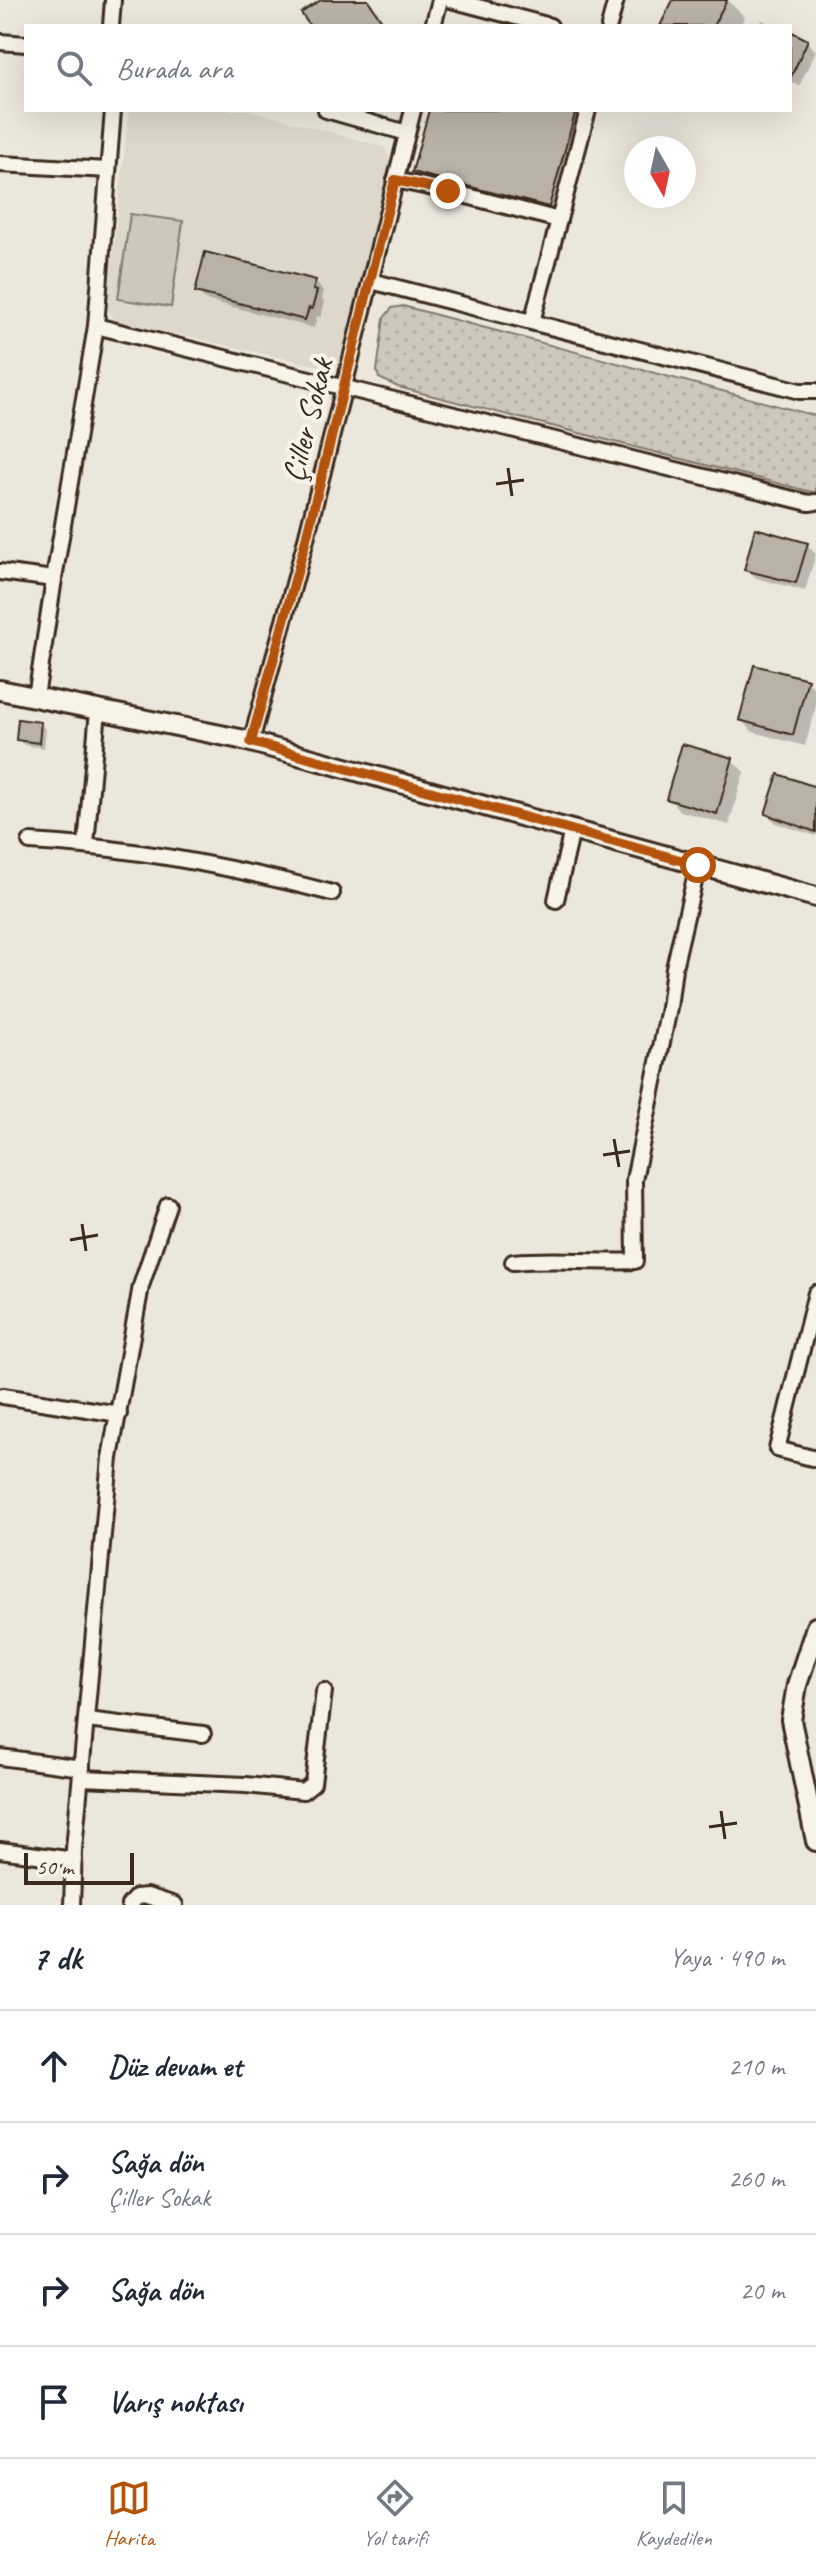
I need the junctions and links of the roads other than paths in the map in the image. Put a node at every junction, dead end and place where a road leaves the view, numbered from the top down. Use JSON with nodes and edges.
{"nodes":[{"id":1,"x":113,"y":0,"type":"edge"},
{"id":2,"x":440,"y":0,"type":"edge"},
{"id":3,"x":451,"y":0,"type":"edge"},
{"id":4,"x":616,"y":0,"type":"edge"},
{"id":5,"x":111,"y":24,"type":"edge"},
{"id":6,"x":434,"y":24,"type":"edge"},
{"id":7,"x":542,"y":24,"type":"edge"},
{"id":8,"x":610,"y":24,"type":"edge"},
{"id":9,"x":0,"y":42,"type":"edge"},
{"id":10,"x":24,"y":44,"type":"edge"},
{"id":11,"x":113,"y":112,"type":"edge"},
{"id":12,"x":333,"y":112,"type":"edge"},
{"id":13,"x":412,"y":112,"type":"edge"},
{"id":14,"x":587,"y":112,"type":"edge"},
{"id":15,"x":407,"y":133,"type":"junction"},
{"id":16,"x":0,"y":164,"type":"edge"},
{"id":17,"x":108,"y":170,"type":"junction"},
{"id":18,"x":395,"y":180,"type":"junction"},
{"id":19,"x":559,"y":220,"type":"junction"},
{"id":20,"x":371,"y":281,"type":"junction"},
{"id":21,"x":532,"y":322,"type":"junction"},
{"id":22,"x":96,"y":326,"type":"junction"},
{"id":23,"x":344,"y":387,"type":"junction"},
{"id":24,"x":816,"y":391,"type":"edge"},
{"id":25,"x":816,"y":502,"type":"edge"},
{"id":26,"x":0,"y":572,"type":"edge"},
{"id":27,"x":54,"y":579,"type":"junction"},
{"id":28,"x":0,"y":690,"type":"edge"},
{"id":29,"x":36,"y":697,"type":"junction"},
{"id":30,"x":98,"y":710,"type":"junction"},
{"id":31,"x":251,"y":742,"type":"junction"},
{"id":32,"x":572,"y":830,"type":"junction"},
{"id":33,"x":30,"y":842,"type":"dead end"},
{"id":34,"x":86,"y":845,"type":"junction"},
{"id":35,"x":698,"y":865,"type":"junction"},
{"id":36,"x":332,"y":893,"type":"dead end"},
{"id":37,"x":816,"y":897,"type":"edge"},
{"id":38,"x":556,"y":900,"type":"dead end"},
{"id":39,"x":168,"y":1205,"type":"dead end"},
{"id":40,"x":513,"y":1262,"type":"dead end"},
{"id":41,"x":816,"y":1293,"type":"edge"},
{"id":42,"x":3,"y":1396,"type":"dead end"},
{"id":43,"x":119,"y":1414,"type":"junction"},
{"id":44,"x":816,"y":1459,"type":"edge"},
{"id":45,"x":816,"y":1627,"type":"edge"},
{"id":46,"x":324,"y":1691,"type":"dead end"},
{"id":47,"x":87,"y":1720,"type":"junction"},
{"id":48,"x":203,"y":1734,"type":"dead end"},
{"id":49,"x":0,"y":1757,"type":"edge"},
{"id":50,"x":81,"y":1773,"type":"junction"},
{"id":51,"x":816,"y":1841,"type":"edge"},
{"id":52,"x":0,"y":1850,"type":"edge"},
{"id":53,"x":74,"y":1860,"type":"junction"},
{"id":54,"x":72,"y":1905,"type":"edge"},
{"id":55,"x":129,"y":1905,"type":"edge"},
{"id":56,"x":175,"y":1905,"type":"edge"}],
"edges":[{"from":1,"to":5,"type":"street"},
{"from":2,"to":6,"type":"street"},
{"from":3,"to":7,"type":"street"},
{"from":4,"to":8,"type":"street"},
{"from":9,"to":10,"type":"street"},
{"from":11,"to":17,"type":"street"},
{"from":12,"to":15,"type":"street"},
{"from":13,"to":15,"type":"street","name":"Çiller Sokak"},
{"from":14,"to":19,"type":"street"},
{"from":15,"to":18,"type":"street","name":"Çiller Sokak"},
{"from":16,"to":17,"type":"street"},
{"from":17,"to":22,"type":"street"},
{"from":18,"to":19,"type":"street"},
{"from":18,"to":20,"type":"street","name":"Çiller Sokak"},
{"from":19,"to":21,"type":"street"},
{"from":20,"to":21,"type":"street"},
{"from":20,"to":23,"type":"street","name":"Çiller Sokak"},
{"from":21,"to":24,"type":"street"},
{"from":22,"to":23,"type":"street"},
{"from":22,"to":27,"type":"street"},
{"from":23,"to":25,"type":"street"},
{"from":23,"to":31,"type":"street","name":"Çiller Sokak"},
{"from":26,"to":27,"type":"street"},
{"from":27,"to":29,"type":"street"},
{"from":28,"to":29,"type":"street"},
{"from":29,"to":30,"type":"street"},
{"from":30,"to":31,"type":"street"},
{"from":30,"to":34,"type":"street"},
{"from":31,"to":32,"type":"street"},
{"from":32,"to":35,"type":"street"},
{"from":32,"to":38,"type":"street"},
{"from":33,"to":34,"type":"street"},
{"from":34,"to":36,"type":"street"},
{"from":35,"to":37,"type":"street"},
{"from":35,"to":40,"type":"street"},
{"from":39,"to":43,"type":"street"},
{"from":41,"to":44,"type":"street"},
{"from":42,"to":43,"type":"street"},
{"from":43,"to":47,"type":"street"},
{"from":45,"to":51,"type":"street"},
{"from":46,"to":50,"type":"street"},
{"from":47,"to":48,"type":"street"},
{"from":47,"to":50,"type":"street"},
{"from":49,"to":50,"type":"street"},
{"from":50,"to":53,"type":"street"},
{"from":52,"to":53,"type":"street"},
{"from":53,"to":54,"type":"street"},
{"from":55,"to":56,"type":"street"}]}
